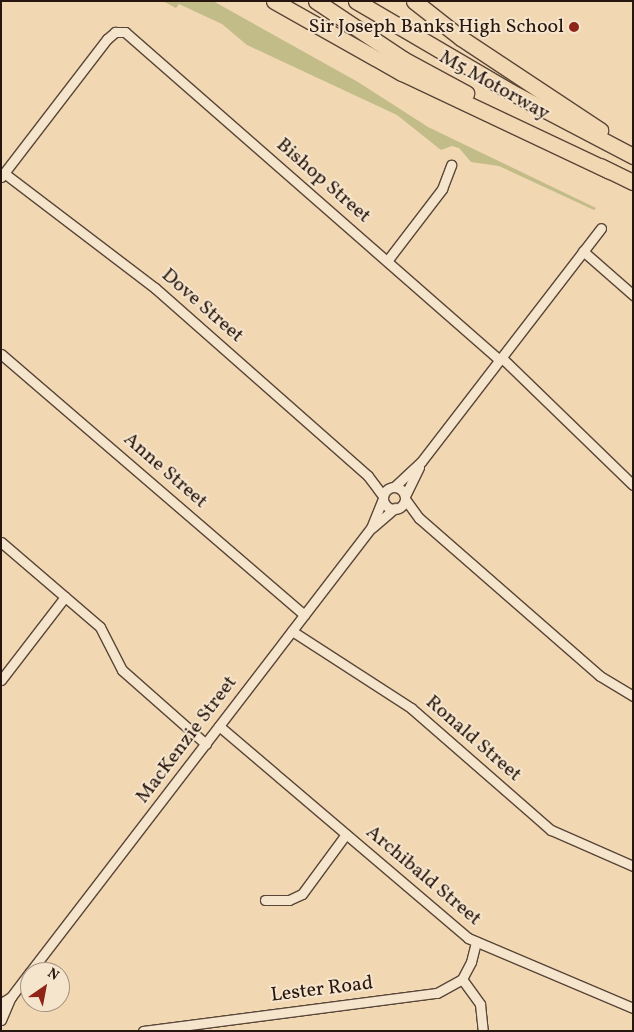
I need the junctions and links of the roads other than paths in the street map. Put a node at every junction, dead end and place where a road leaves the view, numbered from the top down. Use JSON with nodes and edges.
{"nodes":[{"id":1,"x":274,"y":1,"type":"edge"},
{"id":2,"x":316,"y":1,"type":"edge"},
{"id":3,"x":356,"y":1,"type":"edge"},
{"id":4,"x":414,"y":1,"type":"edge"},
{"id":5,"x":633,"y":152,"type":"edge"},
{"id":6,"x":633,"y":156,"type":"edge"},
{"id":7,"x":452,"y":166,"type":"dead end"},
{"id":8,"x":609,"y":171,"type":"junction"},
{"id":9,"x":3,"y":175,"type":"edge"},
{"id":10,"x":633,"y":182,"type":"edge"},
{"id":11,"x":601,"y":228,"type":"dead end"},
{"id":12,"x":583,"y":251,"type":"junction"},
{"id":13,"x":387,"y":261,"type":"junction"},
{"id":14,"x":633,"y":294,"type":"edge"},
{"id":15,"x":1,"y":354,"type":"edge"},
{"id":16,"x":501,"y":359,"type":"junction"},
{"id":17,"x":421,"y":462,"type":"junction"},
{"id":18,"x":368,"y":476,"type":"junction"},
{"id":19,"x":633,"y":485,"type":"edge"},
{"id":20,"x":393,"y":487,"type":"junction"},
{"id":21,"x":405,"y":497,"type":"junction"},
{"id":22,"x":384,"y":498,"type":"junction"},
{"id":23,"x":397,"y":508,"type":"junction"},
{"id":24,"x":419,"y":518,"type":"junction"},
{"id":25,"x":371,"y":528,"type":"junction"},
{"id":26,"x":1,"y":542,"type":"edge"},
{"id":27,"x":65,"y":597,"type":"junction"},
{"id":28,"x":304,"y":615,"type":"junction"},
{"id":29,"x":292,"y":631,"type":"junction"},
{"id":30,"x":1,"y":680,"type":"edge"},
{"id":31,"x":633,"y":696,"type":"edge"},
{"id":32,"x":219,"y":726,"type":"junction"},
{"id":33,"x":206,"y":744,"type":"junction"},
{"id":34,"x":346,"y":834,"type":"junction"},
{"id":35,"x":633,"y":866,"type":"edge"},
{"id":36,"x":265,"y":900,"type":"dead end"},
{"id":37,"x":476,"y":942,"type":"junction"},
{"id":38,"x":38,"y":962,"type":"edge"},
{"id":39,"x":462,"y":979,"type":"junction"},
{"id":40,"x":20,"y":985,"type":"edge"},
{"id":41,"x":11,"y":997,"type":"junction"},
{"id":42,"x":1,"y":1004,"type":"edge"},
{"id":43,"x":633,"y":1008,"type":"edge"},
{"id":44,"x":1,"y":1020,"type":"edge"},
{"id":45,"x":143,"y":1031,"type":"edge"},
{"id":46,"x":483,"y":1031,"type":"edge"}],
"edges":[{"from":1,"to":8,"type":"highway"},
{"from":2,"to":8,"type":"highway","name":"M5 Motorway"},
{"from":3,"to":6,"type":"highway","name":"M5 Motorway"},
{"from":4,"to":5,"type":"highway"},
{"from":7,"to":13,"type":"street"},
{"from":8,"to":10,"type":"highway","name":"M5 Motorway"},
{"from":9,"to":13,"type":"street","name":"Bishop Street"},
{"from":9,"to":18,"type":"street","name":"Dove Street"},
{"from":11,"to":12,"type":"street"},
{"from":12,"to":14,"type":"street"},
{"from":12,"to":16,"type":"street"},
{"from":13,"to":16,"type":"street","name":"Bishop Street"},
{"from":15,"to":28,"type":"street","name":"Anne Street"},
{"from":16,"to":17,"type":"street"},
{"from":16,"to":19,"type":"street","name":"Bishop Street"},
{"from":17,"to":20,"type":"street"},
{"from":17,"to":21,"type":"street"},
{"from":18,"to":20,"type":"street","name":"Dove Street"},
{"from":18,"to":22,"type":"street","name":"Dove Street"},
{"from":20,"to":21,"type":"street"},
{"from":20,"to":22,"type":"street"},
{"from":21,"to":23,"type":"street"},
{"from":21,"to":24,"type":"street"},
{"from":22,"to":23,"type":"street"},
{"from":22,"to":25,"type":"street","name":"MacKenzie Street"},
{"from":23,"to":24,"type":"street"},
{"from":23,"to":25,"type":"street","name":"MacKenzie Street"},
{"from":24,"to":31,"type":"street"},
{"from":25,"to":28,"type":"street","name":"MacKenzie Street"},
{"from":26,"to":27,"type":"street"},
{"from":27,"to":30,"type":"street"},
{"from":27,"to":33,"type":"street"},
{"from":28,"to":29,"type":"street","name":"MacKenzie Street"},
{"from":29,"to":32,"type":"street","name":"MacKenzie Street"},
{"from":29,"to":35,"type":"street","name":"Ronald Street"},
{"from":32,"to":33,"type":"street","name":"MacKenzie Street"},
{"from":32,"to":34,"type":"street","name":"Archibald Street"},
{"from":33,"to":38,"type":"street","name":"MacKenzie Street"},
{"from":34,"to":36,"type":"street"},
{"from":34,"to":37,"type":"street","name":"Archibald Street"},
{"from":37,"to":39,"type":"street"},
{"from":37,"to":43,"type":"street","name":"Archibald Street"},
{"from":39,"to":45,"type":"street","name":"Lester Road"},
{"from":39,"to":46,"type":"street"},
{"from":40,"to":41,"type":"street","name":"MacKenzie Street"},
{"from":41,"to":42,"type":"street","name":"MacKenzie Street"},
{"from":41,"to":44,"type":"street","name":"MacKenzie Street"}]}
